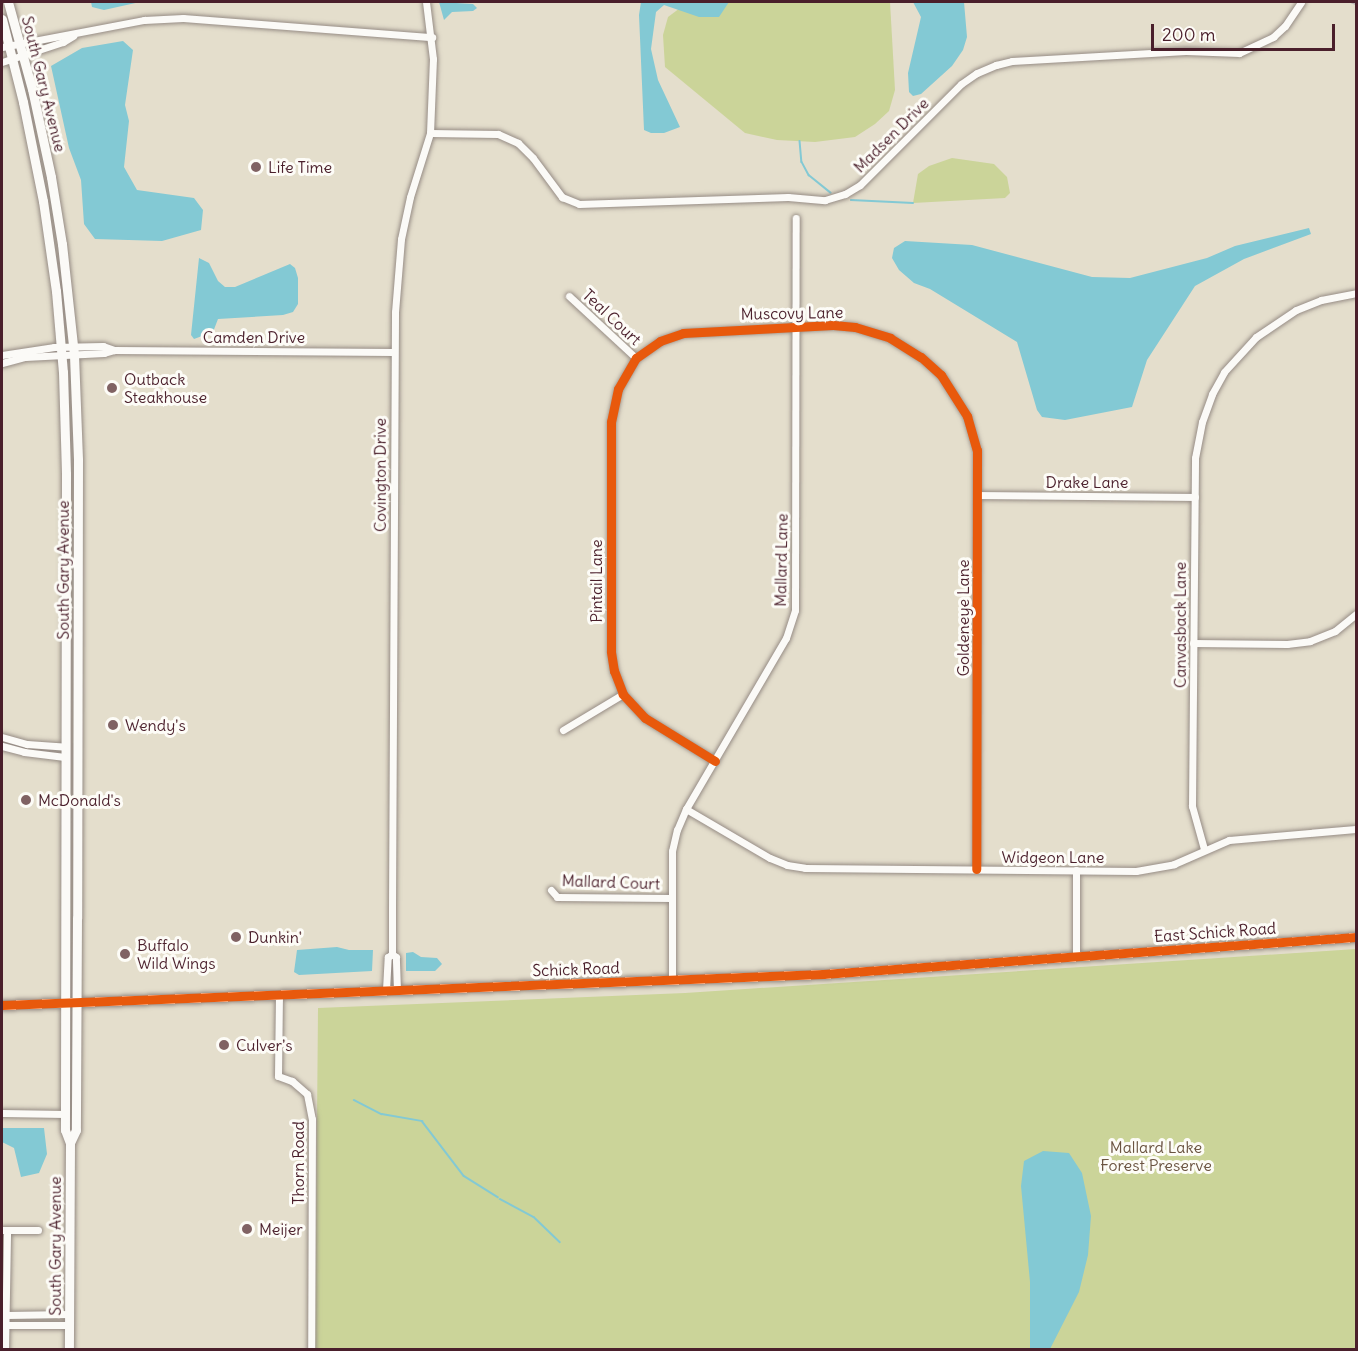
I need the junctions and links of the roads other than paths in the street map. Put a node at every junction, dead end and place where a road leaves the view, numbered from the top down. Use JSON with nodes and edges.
{"nodes":[{"id":1,"x":8,"y":2,"type":"edge"},
{"id":2,"x":426,"y":2,"type":"edge"},
{"id":3,"x":1301,"y":2,"type":"edge"},
{"id":4,"x":2,"y":19,"type":"edge"},
{"id":5,"x":73,"y":36,"type":"junction"},
{"id":6,"x":432,"y":37,"type":"junction"},
{"id":7,"x":20,"y":43,"type":"junction"},
{"id":8,"x":5,"y":46,"type":"edge"},
{"id":9,"x":24,"y":57,"type":"junction"},
{"id":10,"x":13,"y":59,"type":"junction"},
{"id":11,"x":2,"y":62,"type":"edge"},
{"id":12,"x":430,"y":133,"type":"junction"},
{"id":13,"x":796,"y":218,"type":"dead end"},
{"id":14,"x":1356,"y":293,"type":"edge"},
{"id":15,"x":569,"y":296,"type":"dead end"},
{"id":16,"x":796,"y":326,"type":"junction"},
{"id":17,"x":62,"y":351,"type":"junction"},
{"id":18,"x":74,"y":351,"type":"junction"},
{"id":19,"x":394,"y":352,"type":"junction"},
{"id":20,"x":2,"y":355,"type":"edge"},
{"id":21,"x":636,"y":358,"type":"junction"},
{"id":22,"x":2,"y":363,"type":"edge"},
{"id":23,"x":941,"y":375,"type":"joint"},
{"id":24,"x":979,"y":495,"type":"junction"},
{"id":25,"x":1195,"y":497,"type":"junction"},
{"id":26,"x":1356,"y":614,"type":"edge"},
{"id":27,"x":1193,"y":643,"type":"junction"},
{"id":28,"x":623,"y":694,"type":"junction"},
{"id":29,"x":563,"y":730,"type":"dead end"},
{"id":30,"x":2,"y":737,"type":"edge"},
{"id":31,"x":2,"y":746,"type":"edge"},
{"id":32,"x":65,"y":752,"type":"junction"},
{"id":33,"x":715,"y":761,"type":"junction"},
{"id":34,"x":686,"y":809,"type":"junction"},
{"id":35,"x":1356,"y":829,"type":"edge"},
{"id":36,"x":1204,"y":849,"type":"junction"},
{"id":37,"x":976,"y":869,"type":"junction"},
{"id":38,"x":1076,"y":870,"type":"junction"},
{"id":39,"x":550,"y":890,"type":"dead end"},
{"id":40,"x":672,"y":898,"type":"junction"},
{"id":41,"x":1356,"y":937,"type":"edge"},
{"id":42,"x":392,"y":954,"type":"junction"},
{"id":43,"x":1076,"y":957,"type":"junction"},
{"id":44,"x":672,"y":981,"type":"junction"},
{"id":45,"x":387,"y":990,"type":"junction"},
{"id":46,"x":397,"y":990,"type":"junction"},
{"id":47,"x":279,"y":994,"type":"junction"},
{"id":48,"x":76,"y":1002,"type":"junction"},
{"id":49,"x":64,"y":1003,"type":"junction"},
{"id":50,"x":2,"y":1005,"type":"edge"},
{"id":51,"x":2,"y":1113,"type":"edge"},
{"id":52,"x":65,"y":1114,"type":"junction"},
{"id":53,"x":70,"y":1143,"type":"junction"},
{"id":54,"x":4,"y":1230,"type":"edge"},
{"id":55,"x":38,"y":1230,"type":"dead end"},
{"id":56,"x":4,"y":1252,"type":"edge"},
{"id":57,"x":6,"y":1315,"type":"junction"},
{"id":58,"x":69,"y":1319,"type":"junction"},
{"id":59,"x":6,"y":1325,"type":"junction"},
{"id":60,"x":5,"y":1350,"type":"edge"},
{"id":61,"x":69,"y":1350,"type":"edge"},
{"id":62,"x":310,"y":1350,"type":"edge"}],
"edges":[{"from":1,"to":7,"type":"main road","name":"South Gary Avenue"},
{"from":2,"to":6,"type":"street","name":"Covington Drive"},
{"from":3,"to":12,"type":"street","name":"Madsen Drive"},
{"from":4,"to":8,"type":"main road","name":"South Gary Avenue"},
{"from":5,"to":6,"type":"street"},
{"from":5,"to":7,"type":"street"},
{"from":5,"to":9,"type":"street"},
{"from":6,"to":12,"type":"street","name":"Covington Drive"},
{"from":7,"to":8,"type":"street"},
{"from":7,"to":9,"type":"main road","name":"South Gary Avenue"},
{"from":8,"to":10,"type":"main road","name":"South Gary Avenue"},
{"from":9,"to":10,"type":"street"},
{"from":9,"to":18,"type":"main road","name":"South Gary Avenue"},
{"from":10,"to":11,"type":"street"},
{"from":10,"to":17,"type":"main road","name":"South Gary Avenue"},
{"from":12,"to":19,"type":"street","name":"Covington Drive"},
{"from":13,"to":16,"type":"street","name":"Mallard Lane"},
{"from":14,"to":25,"type":"street","name":"Canvasback Lane"},
{"from":15,"to":21,"type":"street","name":"Teal Court"},
{"from":16,"to":21,"type":"street","name":"Muscovy Lane"},
{"from":16,"to":23,"type":"street","name":"Muscovy Lane"},
{"from":16,"to":33,"type":"street","name":"Mallard Lane"},
{"from":17,"to":18,"type":"street","name":"Camden Drive"},
{"from":17,"to":20,"type":"street","name":"Camden Drive"},
{"from":17,"to":22,"type":"street","name":"Camden Drive"},
{"from":17,"to":32,"type":"main road","name":"South Gary Avenue"},
{"from":18,"to":19,"type":"street","name":"Camden Drive"},
{"from":18,"to":48,"type":"main road","name":"South Gary Avenue"},
{"from":19,"to":42,"type":"street","name":"Covington Drive"},
{"from":21,"to":28,"type":"street","name":"Pintail Lane"},
{"from":23,"to":24,"type":"street","name":"Goldeneye Lane"},
{"from":24,"to":25,"type":"street","name":"Drake Lane"},
{"from":24,"to":37,"type":"street","name":"Goldeneye Lane"},
{"from":25,"to":27,"type":"street","name":"Canvasback Lane"},
{"from":26,"to":27,"type":"street"},
{"from":27,"to":36,"type":"street","name":"Canvasback Lane"},
{"from":28,"to":29,"type":"street"},
{"from":28,"to":33,"type":"street","name":"Pintail Lane"},
{"from":30,"to":32,"type":"street"},
{"from":31,"to":32,"type":"street"},
{"from":32,"to":49,"type":"main road","name":"South Gary Avenue"},
{"from":33,"to":34,"type":"street","name":"Mallard Lane"},
{"from":34,"to":37,"type":"street","name":"Widgeon Lane"},
{"from":34,"to":40,"type":"street","name":"Mallard Lane"},
{"from":35,"to":36,"type":"street","name":"Widgeon Lane"},
{"from":36,"to":38,"type":"street","name":"Widgeon Lane"},
{"from":37,"to":38,"type":"street","name":"Widgeon Lane"},
{"from":38,"to":43,"type":"street"},
{"from":39,"to":40,"type":"street","name":"Mallard Court"},
{"from":40,"to":44,"type":"street","name":"Mallard Lane"},
{"from":41,"to":43,"type":"main road","name":"East Schick Road"},
{"from":42,"to":45,"type":"street","name":"Covington Drive"},
{"from":42,"to":46,"type":"street","name":"Covington Drive"},
{"from":43,"to":44,"type":"main road","name":"Schick Road"},
{"from":44,"to":46,"type":"main road","name":"Schick Road"},
{"from":45,"to":46,"type":"main road","name":"Schick Road"},
{"from":45,"to":47,"type":"main road","name":"Schick Road"},
{"from":47,"to":48,"type":"main road","name":"Schick Road"},
{"from":47,"to":62,"type":"street","name":"Thorn Road"},
{"from":48,"to":49,"type":"main road","name":"Schick Road"},
{"from":48,"to":53,"type":"main road","name":"South Gary Avenue"},
{"from":49,"to":50,"type":"main road","name":"Schick Road"},
{"from":49,"to":52,"type":"main road","name":"South Gary Avenue"},
{"from":51,"to":52,"type":"street"},
{"from":52,"to":53,"type":"main road","name":"South Gary Avenue"},
{"from":53,"to":58,"type":"main road","name":"South Gary Avenue"},
{"from":54,"to":55,"type":"street"},
{"from":54,"to":56,"type":"street"},
{"from":56,"to":57,"type":"street"},
{"from":57,"to":58,"type":"street"},
{"from":57,"to":59,"type":"street"},
{"from":58,"to":59,"type":"street"},
{"from":58,"to":61,"type":"main road","name":"South Gary Avenue"},
{"from":59,"to":60,"type":"street"}]}
